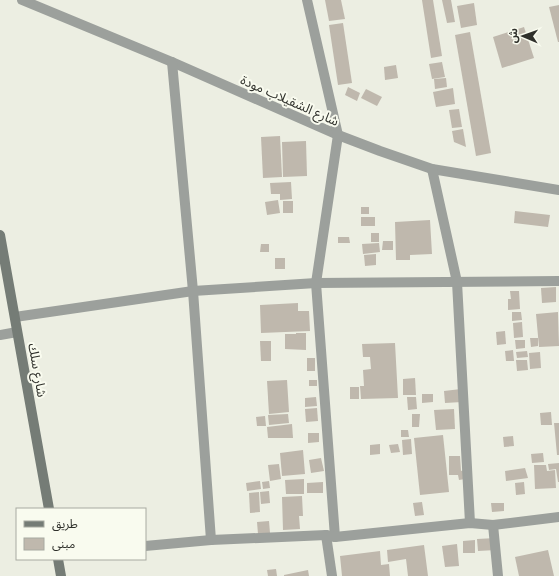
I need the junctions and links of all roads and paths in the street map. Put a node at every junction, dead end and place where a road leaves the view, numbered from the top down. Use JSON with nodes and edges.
{"nodes":[{"id":1,"x":22,"y":0,"type":"edge"},
{"id":2,"x":307,"y":0,"type":"edge"},
{"id":3,"x":41,"y":4,"type":"edge"},
{"id":4,"x":172,"y":62,"type":"junction"},
{"id":5,"x":338,"y":135,"type":"junction"},
{"id":6,"x":432,"y":169,"type":"junction"},
{"id":7,"x":559,"y":190,"type":"edge"},
{"id":8,"x":0,"y":235,"type":"edge"},
{"id":9,"x":559,"y":281,"type":"edge"},
{"id":10,"x":457,"y":282,"type":"junction"},
{"id":11,"x":316,"y":284,"type":"junction"},
{"id":12,"x":193,"y":291,"type":"junction"},
{"id":13,"x":15,"y":317,"type":"junction"},
{"id":14,"x":18,"y":332,"type":"junction"},
{"id":15,"x":0,"y":335,"type":"edge"},
{"id":16,"x":49,"y":508,"type":"edge"},
{"id":17,"x":559,"y":517,"type":"edge"},
{"id":18,"x":470,"y":523,"type":"junction"},
{"id":19,"x":493,"y":525,"type":"junction"},
{"id":20,"x":331,"y":536,"type":"junction"},
{"id":21,"x":211,"y":540,"type":"junction"},
{"id":22,"x":146,"y":546,"type":"edge"},
{"id":23,"x":58,"y":560,"type":"edge"},
{"id":24,"x":61,"y":576,"type":"edge"},
{"id":25,"x":332,"y":576,"type":"edge"},
{"id":26,"x":498,"y":576,"type":"edge"}],
"edges":[{"from":1,"to":3,"type":"street","name":"شارع الشقيلاب مودة"},
{"from":2,"to":5,"type":"street"},
{"from":3,"to":4,"type":"street","name":"شارع الشقيلاب مودة"},
{"from":4,"to":5,"type":"street","name":"شارع الشقيلاب مودة"},
{"from":4,"to":12,"type":"street"},
{"from":5,"to":6,"type":"street","name":"شارع الشقيلاب مودة"},
{"from":5,"to":11,"type":"street"},
{"from":6,"to":7,"type":"street","name":"شارع الشقيلاب مودة"},
{"from":6,"to":10,"type":"street"},
{"from":8,"to":13,"type":"street","name":"شارع سلك"},
{"from":9,"to":10,"type":"street"},
{"from":10,"to":11,"type":"street"},
{"from":10,"to":18,"type":"street"},
{"from":11,"to":12,"type":"street"},
{"from":11,"to":20,"type":"street"},
{"from":12,"to":13,"type":"street"},
{"from":12,"to":21,"type":"street"},
{"from":13,"to":14,"type":"street","name":"شارع سلك"},
{"from":14,"to":15,"type":"street"},
{"from":14,"to":16,"type":"street","name":"شارع سلك"},
{"from":17,"to":19,"type":"street"},
{"from":18,"to":19,"type":"street"},
{"from":18,"to":20,"type":"street"},
{"from":19,"to":26,"type":"street"},
{"from":20,"to":21,"type":"street"},
{"from":20,"to":25,"type":"street"},
{"from":21,"to":22,"type":"street"},
{"from":23,"to":24,"type":"street"}]}
